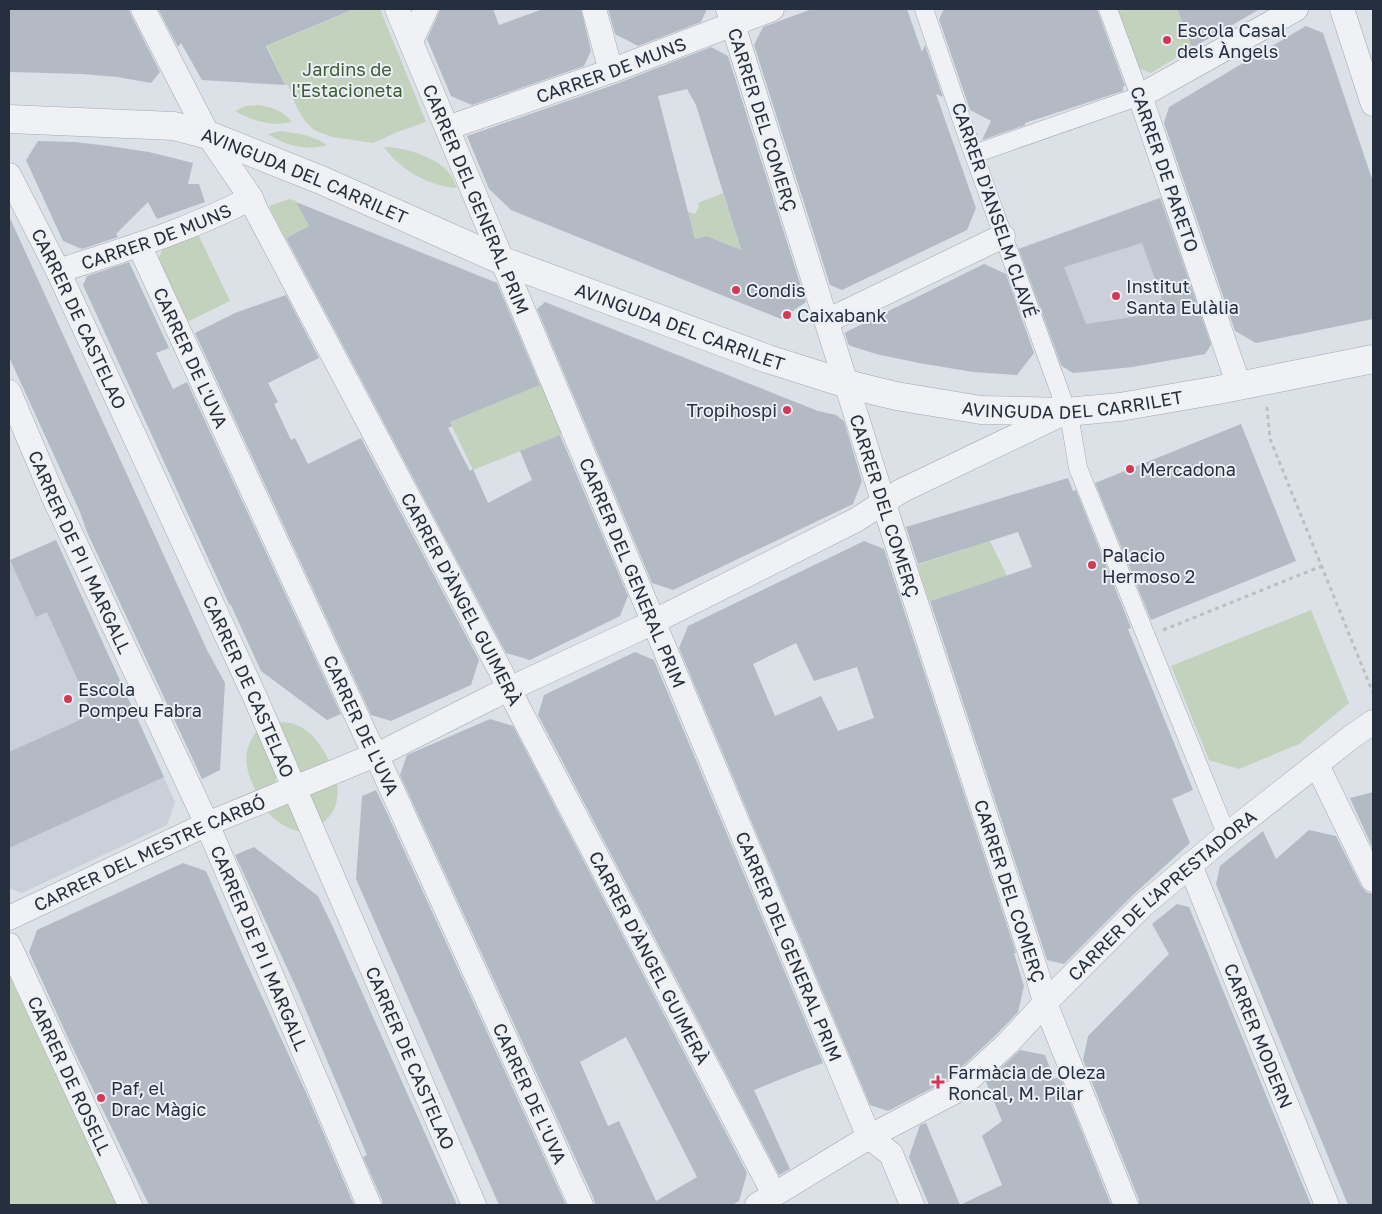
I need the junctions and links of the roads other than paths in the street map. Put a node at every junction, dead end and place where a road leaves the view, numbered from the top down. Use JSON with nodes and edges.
{"nodes":[{"id":1,"x":144,"y":9,"type":"edge"},
{"id":2,"x":397,"y":9,"type":"edge"},
{"id":3,"x":426,"y":9,"type":"edge"},
{"id":4,"x":594,"y":9,"type":"edge"},
{"id":5,"x":772,"y":9,"type":"edge"},
{"id":6,"x":924,"y":9,"type":"edge"},
{"id":7,"x":1108,"y":9,"type":"edge"},
{"id":8,"x":1296,"y":9,"type":"edge"},
{"id":9,"x":1342,"y":9,"type":"edge"},
{"id":10,"x":731,"y":16,"type":"edge"},
{"id":11,"x":411,"y":41,"type":"junction"},
{"id":12,"x":611,"y":71,"type":"junction"},
{"id":13,"x":1140,"y":96,"type":"junction"},
{"id":14,"x":1373,"y":104,"type":"edge"},
{"id":15,"x":9,"y":119,"type":"edge"},
{"id":16,"x":447,"y":128,"type":"junction"},
{"id":17,"x":208,"y":135,"type":"junction"},
{"id":18,"x":974,"y":154,"type":"junction"},
{"id":19,"x":9,"y":175,"type":"edge"},
{"id":20,"x":251,"y":198,"type":"junction"},
{"id":21,"x":1003,"y":236,"type":"junction"},
{"id":22,"x":139,"y":245,"type":"junction"},
{"id":23,"x":503,"y":261,"type":"junction"},
{"id":24,"x":58,"y":271,"type":"junction"},
{"id":25,"x":827,"y":322,"type":"junction"},
{"id":26,"x":1373,"y":359,"type":"edge"},
{"id":27,"x":847,"y":384,"type":"junction"},
{"id":28,"x":1239,"y":386,"type":"junction"},
{"id":29,"x":9,"y":392,"type":"edge"},
{"id":30,"x":1066,"y":412,"type":"junction"},
{"id":31,"x":884,"y":503,"type":"junction"},
{"id":32,"x":654,"y":621,"type":"junction"},
{"id":33,"x":510,"y":689,"type":"junction"},
{"id":34,"x":1373,"y":722,"type":"edge"},
{"id":35,"x":375,"y":755,"type":"junction"},
{"id":36,"x":1317,"y":764,"type":"junction"},
{"id":37,"x":294,"y":787,"type":"junction"},
{"id":38,"x":206,"y":824,"type":"junction"},
{"id":39,"x":1229,"y":833,"type":"junction"},
{"id":40,"x":1190,"y":865,"type":"junction"},
{"id":41,"x":1373,"y":880,"type":"edge"},
{"id":42,"x":9,"y":918,"type":"edge"},
{"id":43,"x":9,"y":945,"type":"edge"},
{"id":44,"x":1045,"y":1002,"type":"junction"},
{"id":45,"x":869,"y":1137,"type":"junction"},
{"id":46,"x":766,"y":1200,"type":"edge"},
{"id":47,"x":130,"y":1205,"type":"edge"},
{"id":48,"x":369,"y":1205,"type":"edge"},
{"id":49,"x":474,"y":1205,"type":"edge"},
{"id":50,"x":581,"y":1205,"type":"edge"},
{"id":51,"x":912,"y":1205,"type":"edge"},
{"id":52,"x":1126,"y":1205,"type":"edge"},
{"id":53,"x":1327,"y":1205,"type":"edge"}],
"edges":[{"from":1,"to":17,"type":"street","name":"CARRER D'ÀNGEL GUIMERÀ"},
{"from":2,"to":11,"type":"street","name":"CARRER DEL GENERAL PRIM"},
{"from":3,"to":11,"type":"street"},
{"from":4,"to":12,"type":"street"},
{"from":5,"to":10,"type":"street","name":"CARRER DE MUNS"},
{"from":6,"to":18,"type":"street","name":"CARRER D'ANSELM CLAVÉ"},
{"from":7,"to":13,"type":"street","name":"CARRER DE PARETO"},
{"from":8,"to":13,"type":"street"},
{"from":9,"to":14,"type":"street"},
{"from":10,"to":12,"type":"street","name":"CARRER DE MUNS"},
{"from":10,"to":25,"type":"street","name":"CARRER DEL COMERÇ"},
{"from":11,"to":16,"type":"street","name":"CARRER DEL GENERAL PRIM"},
{"from":12,"to":16,"type":"street","name":"CARRER DE MUNS"},
{"from":13,"to":18,"type":"street"},
{"from":13,"to":28,"type":"street","name":"CARRER DE PARETO"},
{"from":15,"to":17,"type":"street","name":"AVINGUDA DEL CARRILET"},
{"from":16,"to":23,"type":"street","name":"CARRER DEL GENERAL PRIM"},
{"from":17,"to":20,"type":"street","name":"CARRER D'ÀNGEL GUIMERÀ"},
{"from":17,"to":23,"type":"street","name":"AVINGUDA DEL CARRILET"},
{"from":18,"to":21,"type":"street","name":"CARRER D'ANSELM CLAVÉ"},
{"from":19,"to":24,"type":"street","name":"CARRER DE CASTELAO"},
{"from":20,"to":22,"type":"street","name":"CARRER DE MUNS"},
{"from":20,"to":33,"type":"street","name":"CARRER D'ÀNGEL GUIMERÀ"},
{"from":21,"to":25,"type":"street"},
{"from":21,"to":30,"type":"street","name":"CARRER D'ANSELM CLAVÉ"},
{"from":22,"to":24,"type":"street","name":"CARRER DE MUNS"},
{"from":22,"to":35,"type":"street","name":"CARRER DE L'UVA"},
{"from":23,"to":27,"type":"street","name":"AVINGUDA DEL CARRILET"},
{"from":23,"to":32,"type":"street","name":"CARRER DEL GENERAL PRIM"},
{"from":24,"to":37,"type":"street","name":"CARRER DE CASTELAO"},
{"from":25,"to":27,"type":"street","name":"CARRER DEL COMERÇ"},
{"from":26,"to":28,"type":"street","name":"AVINGUDA DEL CARRILET"},
{"from":27,"to":30,"type":"street","name":"AVINGUDA DEL CARRILET"},
{"from":27,"to":31,"type":"street","name":"CARRER DEL COMERÇ"},
{"from":28,"to":30,"type":"street","name":"AVINGUDA DEL CARRILET"},
{"from":29,"to":38,"type":"street","name":"CARRER DE PI I MARGALL"},
{"from":30,"to":31,"type":"street","name":"CARRER DEL MESTRE CARBÓ"},
{"from":30,"to":39,"type":"street","name":"CARRER D'ANSELM CLAVÉ"},
{"from":31,"to":32,"type":"street","name":"CARRER DEL MESTRE CARBÓ"},
{"from":31,"to":44,"type":"street","name":"CARRER DEL COMERÇ"},
{"from":32,"to":33,"type":"street","name":"CARRER DEL MESTRE CARBÓ"},
{"from":32,"to":45,"type":"street","name":"CARRER DEL GENERAL PRIM"},
{"from":33,"to":35,"type":"street","name":"CARRER DEL MESTRE CARBÓ"},
{"from":33,"to":46,"type":"street","name":"CARRER D'ÀNGEL GUIMERÀ"},
{"from":34,"to":36,"type":"street","name":"CARRER DE L'APRESTADORA"},
{"from":35,"to":37,"type":"street","name":"CARRER DEL MESTRE CARBÓ"},
{"from":35,"to":50,"type":"street","name":"CARRER DE L'UVA"},
{"from":36,"to":39,"type":"street","name":"CARRER DE L'APRESTADORA"},
{"from":36,"to":41,"type":"street"},
{"from":37,"to":38,"type":"street","name":"CARRER DEL MESTRE CARBÓ"},
{"from":37,"to":49,"type":"street","name":"CARRER DE CASTELAO"},
{"from":38,"to":42,"type":"street","name":"CARRER DEL MESTRE CARBÓ"},
{"from":38,"to":48,"type":"street","name":"CARRER DE PI I MARGALL"},
{"from":39,"to":40,"type":"street","name":"CARRER DE L'APRESTADORA"},
{"from":40,"to":44,"type":"street","name":"CARRER DE L'APRESTADORA"},
{"from":40,"to":53,"type":"street","name":"CARRER MODERN"},
{"from":43,"to":47,"type":"street","name":"CARRER DE ROSELL"},
{"from":44,"to":45,"type":"street","name":"CARRER DE L'APRESTADORA"},
{"from":44,"to":52,"type":"street","name":"CARRER DEL COMERÇ"},
{"from":45,"to":46,"type":"street","name":"CARRER DE L'APRESTADORA"},
{"from":45,"to":51,"type":"street"}]}
